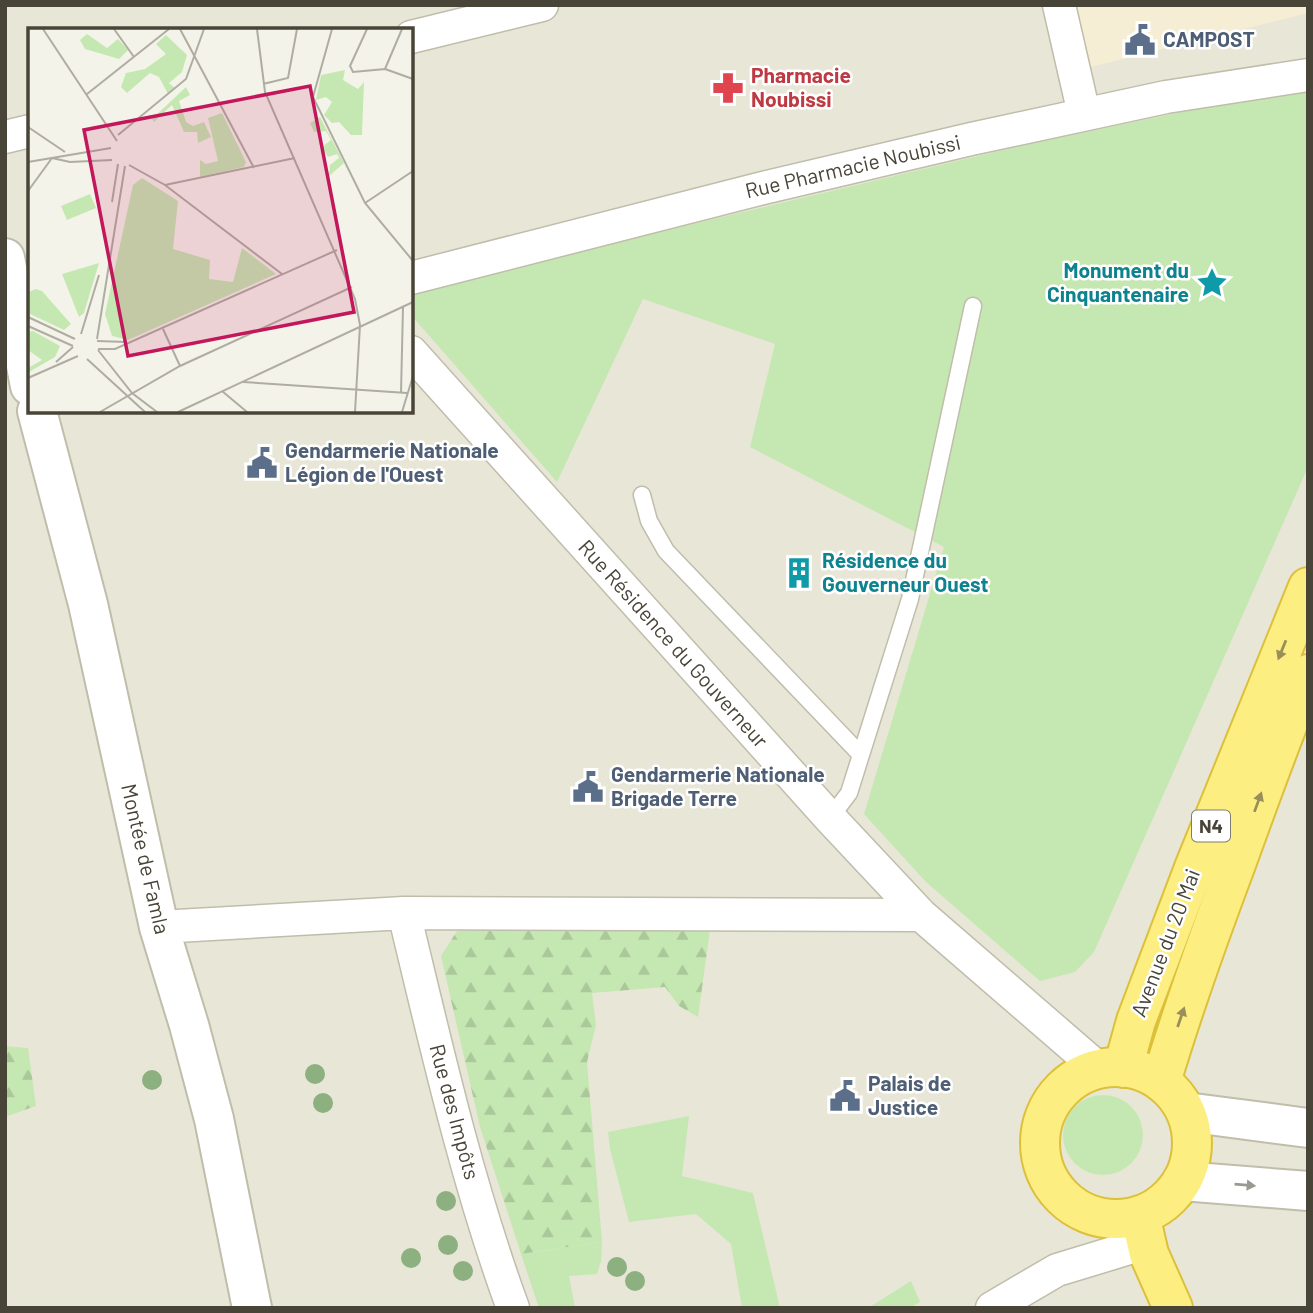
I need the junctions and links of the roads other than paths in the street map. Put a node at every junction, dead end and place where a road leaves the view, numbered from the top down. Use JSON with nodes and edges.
{"nodes":[{"id":1,"x":542,"y":5,"type":"edge"},
{"id":2,"x":1059,"y":5,"type":"edge"},
{"id":3,"x":413,"y":37,"type":"edge"},
{"id":4,"x":1305,"y":78,"type":"edge"},
{"id":5,"x":1084,"y":114,"type":"junction"},
{"id":6,"x":28,"y":131,"type":"edge"},
{"id":7,"x":5,"y":137,"type":"edge"},
{"id":8,"x":5,"y":258,"type":"edge"},
{"id":9,"x":413,"y":277,"type":"edge"},
{"id":10,"x":973,"y":306,"type":"dead end"},
{"id":11,"x":413,"y":354,"type":"edge"},
{"id":12,"x":28,"y":372,"type":"edge"},
{"id":13,"x":38,"y":413,"type":"edge"},
{"id":14,"x":642,"y":495,"type":"dead end"},
{"id":15,"x":1308,"y":587,"type":"edge"},
{"id":16,"x":1308,"y":674,"type":"edge"},
{"id":17,"x":861,"y":755,"type":"junction"},
{"id":18,"x":830,"y":818,"type":"junction"},
{"id":19,"x":404,"y":913,"type":"junction"},
{"id":20,"x":921,"y":915,"type":"junction"},
{"id":21,"x":159,"y":927,"type":"junction"},
{"id":22,"x":1111,"y":1068,"type":"junction"},
{"id":23,"x":1161,"y":1082,"type":"junction"},
{"id":24,"x":1186,"y":1112,"type":"junction"},
{"id":25,"x":1308,"y":1128,"type":"edge"},
{"id":26,"x":1182,"y":1181,"type":"junction"},
{"id":27,"x":1308,"y":1191,"type":"edge"},
{"id":28,"x":1125,"y":1228,"type":"junction"},
{"id":29,"x":252,"y":1308,"type":"edge"},
{"id":30,"x":513,"y":1308,"type":"edge"},
{"id":31,"x":992,"y":1308,"type":"edge"},
{"id":32,"x":1146,"y":1308,"type":"edge"},
{"id":33,"x":1173,"y":1308,"type":"edge"}],
"edges":[{"from":1,"to":3,"type":"street"},
{"from":2,"to":5,"type":"street"},
{"from":4,"to":5,"type":"street","name":"Rue Pharmacie Noubissi"},
{"from":5,"to":9,"type":"street","name":"Rue Pharmacie Noubissi"},
{"from":6,"to":7,"type":"street"},
{"from":8,"to":12,"type":"street"},
{"from":10,"to":17,"type":"lane"},
{"from":11,"to":18,"type":"street","name":"Rue Résidence du Gouverneur"},
{"from":13,"to":21,"type":"street","name":"Montée de Famla"},
{"from":14,"to":17,"type":"lane"},
{"from":15,"to":22,"type":"highway","name":"Avenue du 20 Mai","number":"N4","one_way":true},
{"from":23,"to":16,"type":"highway","name":"Avenue du 20 Mai","number":"N4","one_way":true},
{"from":17,"to":18,"type":"lane"},
{"from":18,"to":20,"type":"street","name":"Rue Résidence du Gouverneur"},
{"from":19,"to":20,"type":"street"},
{"from":19,"to":21,"type":"street"},
{"from":19,"to":30,"type":"street","name":"Rue des Impôts"},
{"from":20,"to":22,"type":"street","name":"Rue Résidence du Gouverneur"},
{"from":21,"to":29,"type":"street","name":"Montée de Famla"},
{"from":22,"to":23,"type":"highway"},
{"from":22,"to":28,"type":"highway"},
{"from":23,"to":24,"type":"highway"},
{"from":24,"to":25,"type":"street"},
{"from":24,"to":26,"type":"highway"},
{"from":26,"to":27,"type":"street","one_way":true},
{"from":26,"to":28,"type":"highway"},
{"from":28,"to":31,"type":"street"},
{"from":28,"to":32,"type":"highway"},
{"from":28,"to":33,"type":"highway"}]}
